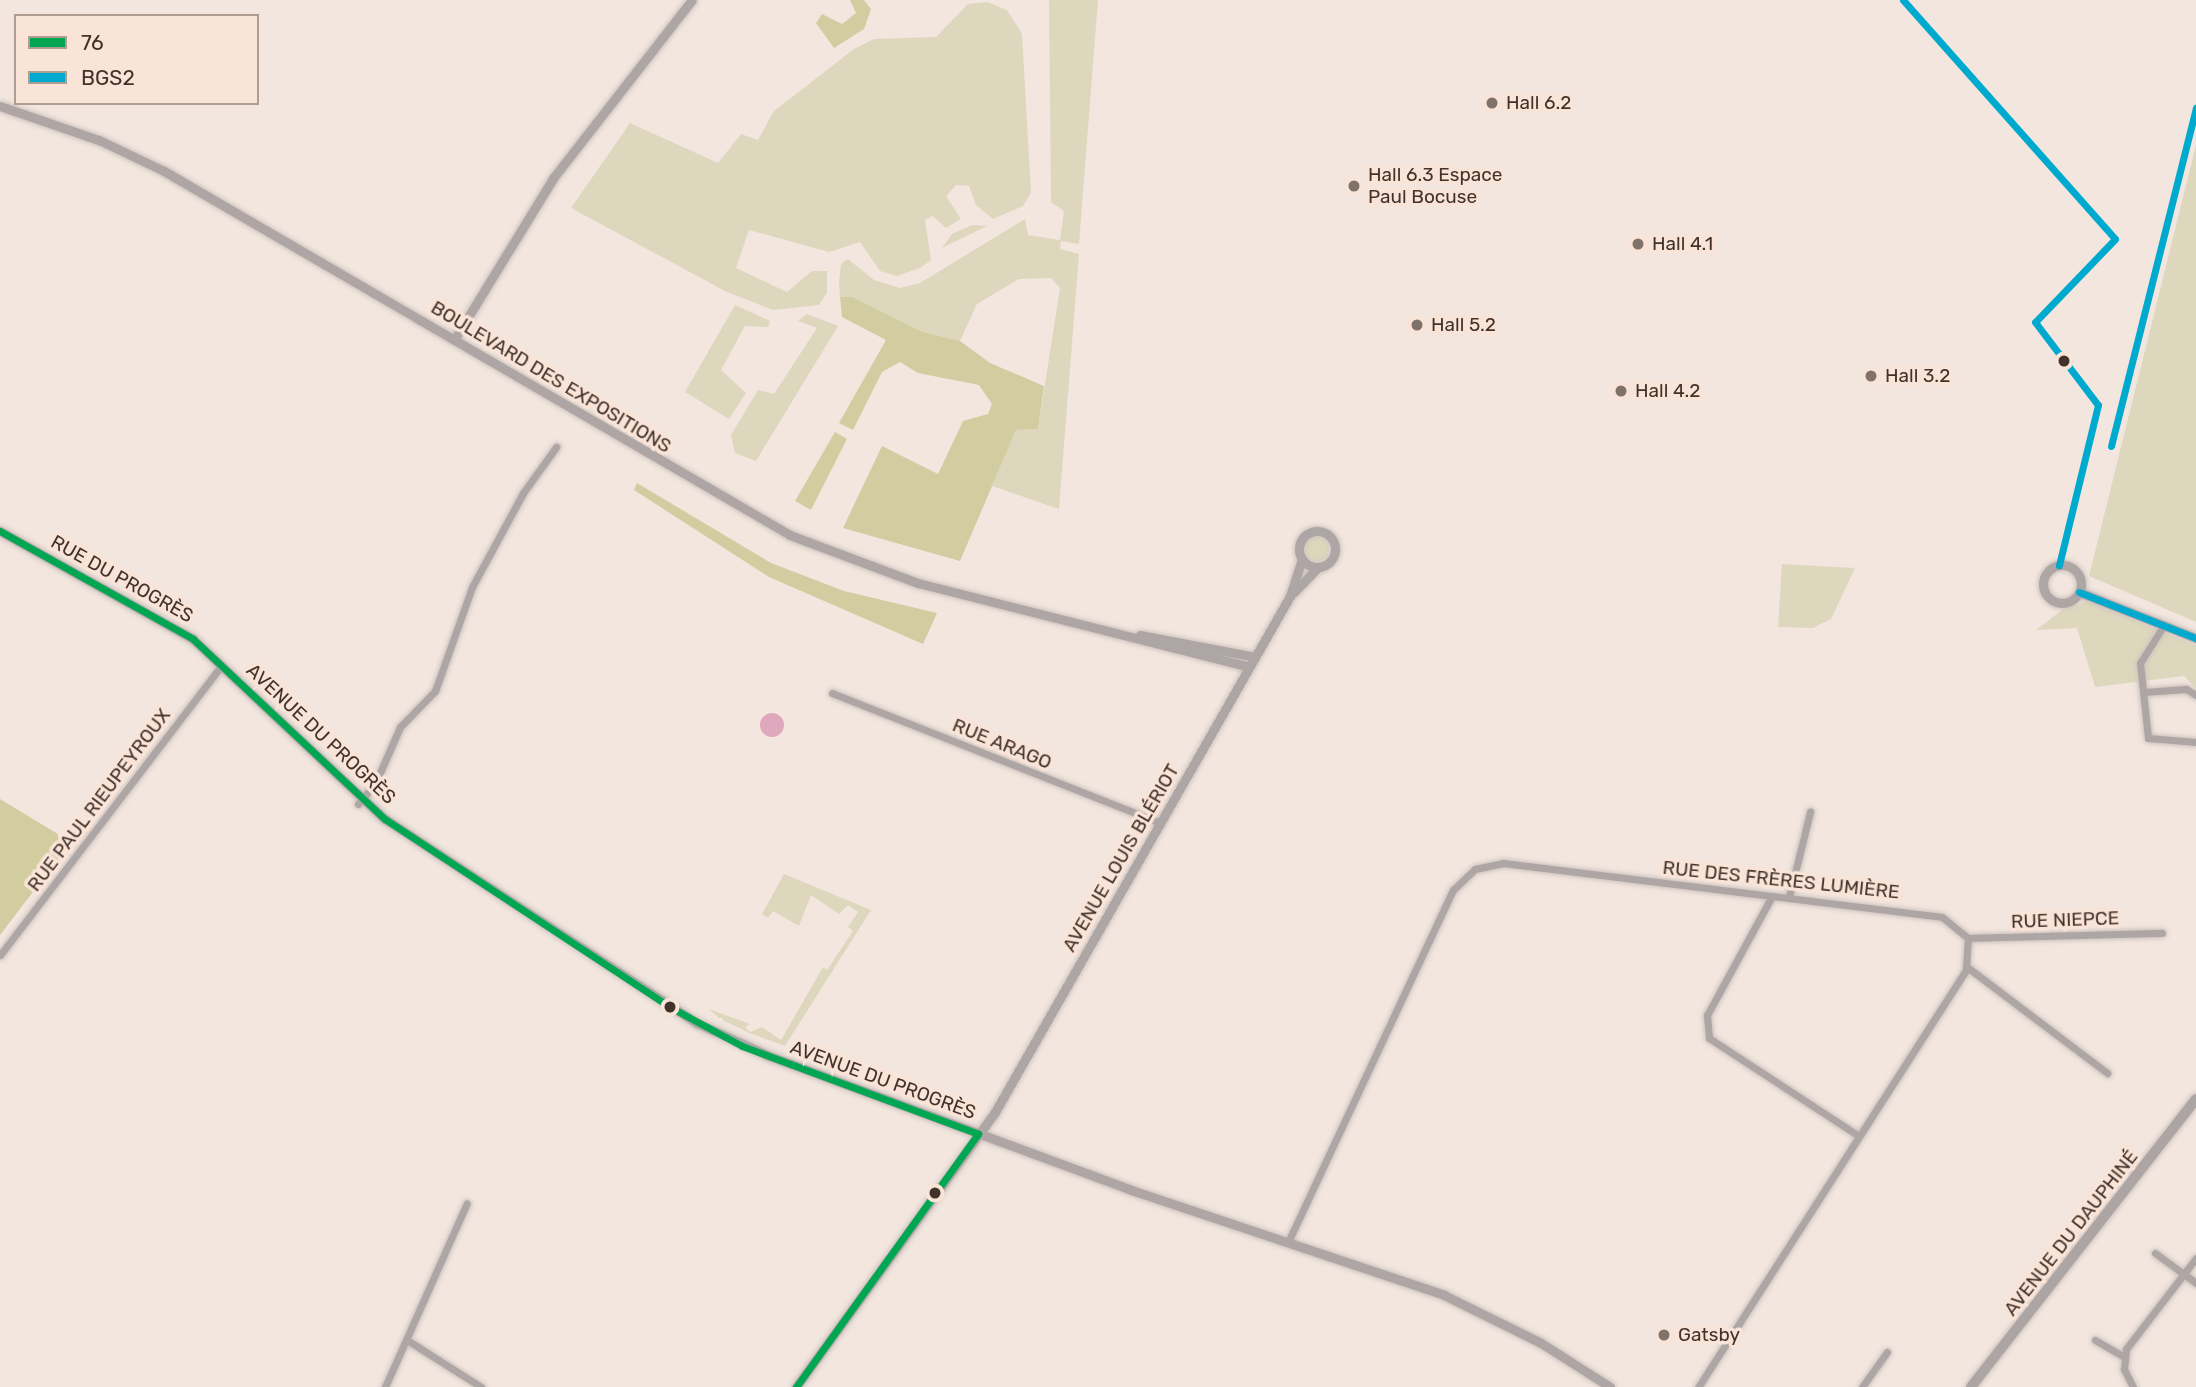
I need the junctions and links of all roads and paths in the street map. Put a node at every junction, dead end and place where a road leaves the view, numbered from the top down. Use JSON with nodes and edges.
{"nodes":[{"id":1,"x":692,"y":0,"type":"edge"},
{"id":2,"x":0,"y":106,"type":"edge"},
{"id":3,"x":454,"y":340,"type":"junction"},
{"id":4,"x":556,"y":447,"type":"dead end"},
{"id":5,"x":0,"y":531,"type":"edge"},
{"id":6,"x":1302,"y":559,"type":"junction"},
{"id":7,"x":1318,"y":567,"type":"junction"},
{"id":8,"x":2080,"y":592,"type":"junction"},
{"id":9,"x":1290,"y":596,"type":"junction"},
{"id":10,"x":2164,"y":625,"type":"junction"},
{"id":11,"x":1104,"y":630,"type":"junction"},
{"id":12,"x":2196,"y":638,"type":"edge"},
{"id":13,"x":1255,"y":657,"type":"junction"},
{"id":14,"x":222,"y":665,"type":"junction"},
{"id":15,"x":1250,"y":667,"type":"junction"},
{"id":16,"x":2143,"y":692,"type":"junction"},
{"id":17,"x":832,"y":693,"type":"dead end"},
{"id":18,"x":2196,"y":695,"type":"edge"},
{"id":19,"x":2196,"y":742,"type":"edge"},
{"id":20,"x":360,"y":802,"type":"junction"},
{"id":21,"x":1810,"y":812,"type":"dead end"},
{"id":22,"x":1161,"y":823,"type":"junction"},
{"id":23,"x":1772,"y":895,"type":"junction"},
{"id":24,"x":1788,"y":897,"type":"junction"},
{"id":25,"x":2162,"y":933,"type":"dead end"},
{"id":26,"x":1968,"y":938,"type":"junction"},
{"id":27,"x":0,"y":955,"type":"edge"},
{"id":28,"x":1967,"y":967,"type":"junction"},
{"id":29,"x":2107,"y":1073,"type":"dead end"},
{"id":30,"x":2196,"y":1099,"type":"edge"},
{"id":31,"x":978,"y":1134,"type":"junction"},
{"id":32,"x":1859,"y":1136,"type":"junction"},
{"id":33,"x":467,"y":1203,"type":"dead end"},
{"id":34,"x":1288,"y":1242,"type":"junction"},
{"id":35,"x":2155,"y":1253,"type":"dead end"},
{"id":36,"x":2196,"y":1258,"type":"edge"},
{"id":37,"x":2184,"y":1274,"type":"junction"},
{"id":38,"x":2196,"y":1283,"type":"edge"},
{"id":39,"x":407,"y":1340,"type":"junction"},
{"id":40,"x":2095,"y":1340,"type":"dead end"},
{"id":41,"x":1887,"y":1352,"type":"dead end"},
{"id":42,"x":2124,"y":1357,"type":"junction"},
{"id":43,"x":385,"y":1387,"type":"edge"},
{"id":44,"x":481,"y":1387,"type":"edge"},
{"id":45,"x":796,"y":1387,"type":"edge"},
{"id":46,"x":1610,"y":1387,"type":"edge"},
{"id":47,"x":1698,"y":1387,"type":"edge"},
{"id":48,"x":1861,"y":1387,"type":"edge"},
{"id":49,"x":1971,"y":1387,"type":"edge"},
{"id":50,"x":2133,"y":1387,"type":"edge"}],
"edges":[{"from":1,"to":3,"type":"street"},
{"from":2,"to":3,"type":"street","name":"BOULEVARD DES EXPOSITIONS"},
{"from":3,"to":11,"type":"street","name":"BOULEVARD DES EXPOSITIONS"},
{"from":4,"to":20,"type":"street"},
{"from":5,"to":14,"type":"street","name":"RUE DU PROGRÈS"},
{"from":6,"to":7,"type":"street"},
{"from":6,"to":7,"type":"street","name":"AVENUE LOUIS BLÉRIOT"},
{"from":6,"to":9,"type":"street","name":"AVENUE LOUIS BLÉRIOT"},
{"from":7,"to":9,"type":"street","name":"AVENUE LOUIS BLÉRIOT"},
{"from":8,"to":8,"type":"street"},
{"from":8,"to":10,"type":"street"},
{"from":9,"to":13,"type":"street","name":"AVENUE LOUIS BLÉRIOT"},
{"from":10,"to":12,"type":"street"},
{"from":10,"to":16,"type":"street"},
{"from":11,"to":13,"type":"street","name":"BOULEVARD DES EXPOSITIONS"},
{"from":11,"to":15,"type":"street","name":"BOULEVARD DES EXPOSITIONS"},
{"from":13,"to":15,"type":"street","name":"AVENUE LOUIS BLÉRIOT"},
{"from":14,"to":20,"type":"street","name":"AVENUE DU PROGRÈS"},
{"from":14,"to":27,"type":"street","name":"RUE PAUL RIEUPEYROUX"},
{"from":15,"to":22,"type":"street","name":"AVENUE LOUIS BLÉRIOT"},
{"from":16,"to":18,"type":"street"},
{"from":16,"to":19,"type":"street"},
{"from":17,"to":22,"type":"street","name":"RUE ARAGO"},
{"from":20,"to":31,"type":"street","name":"AVENUE DU PROGRÈS"},
{"from":21,"to":24,"type":"street"},
{"from":22,"to":31,"type":"street","name":"AVENUE LOUIS BLÉRIOT"},
{"from":23,"to":24,"type":"street","name":"RUE DES FRÈRES LUMIÈRE"},
{"from":23,"to":32,"type":"street"},
{"from":23,"to":34,"type":"street","name":"RUE DES FRÈRES LUMIÈRE"},
{"from":24,"to":26,"type":"street","name":"RUE DES FRÈRES LUMIÈRE"},
{"from":25,"to":26,"type":"street","name":"RUE NIEPCE"},
{"from":26,"to":28,"type":"street"},
{"from":28,"to":29,"type":"street"},
{"from":28,"to":32,"type":"street"},
{"from":30,"to":49,"type":"main road","name":"AVENUE DU DAUPHINÉ"},
{"from":31,"to":34,"type":"street","name":"AVENUE DU PROGRÈS"},
{"from":31,"to":45,"type":"street","name":"AVENUE LOUIS BLÉRIOT"},
{"from":32,"to":47,"type":"street"},
{"from":33,"to":39,"type":"street"},
{"from":34,"to":46,"type":"street","name":"AVENUE DU PROGRÈS"},
{"from":35,"to":37,"type":"street"},
{"from":36,"to":37,"type":"street"},
{"from":37,"to":38,"type":"street"},
{"from":37,"to":42,"type":"street"},
{"from":39,"to":43,"type":"street"},
{"from":39,"to":44,"type":"street"},
{"from":40,"to":42,"type":"street"},
{"from":41,"to":48,"type":"street"},
{"from":42,"to":50,"type":"street"}]}
